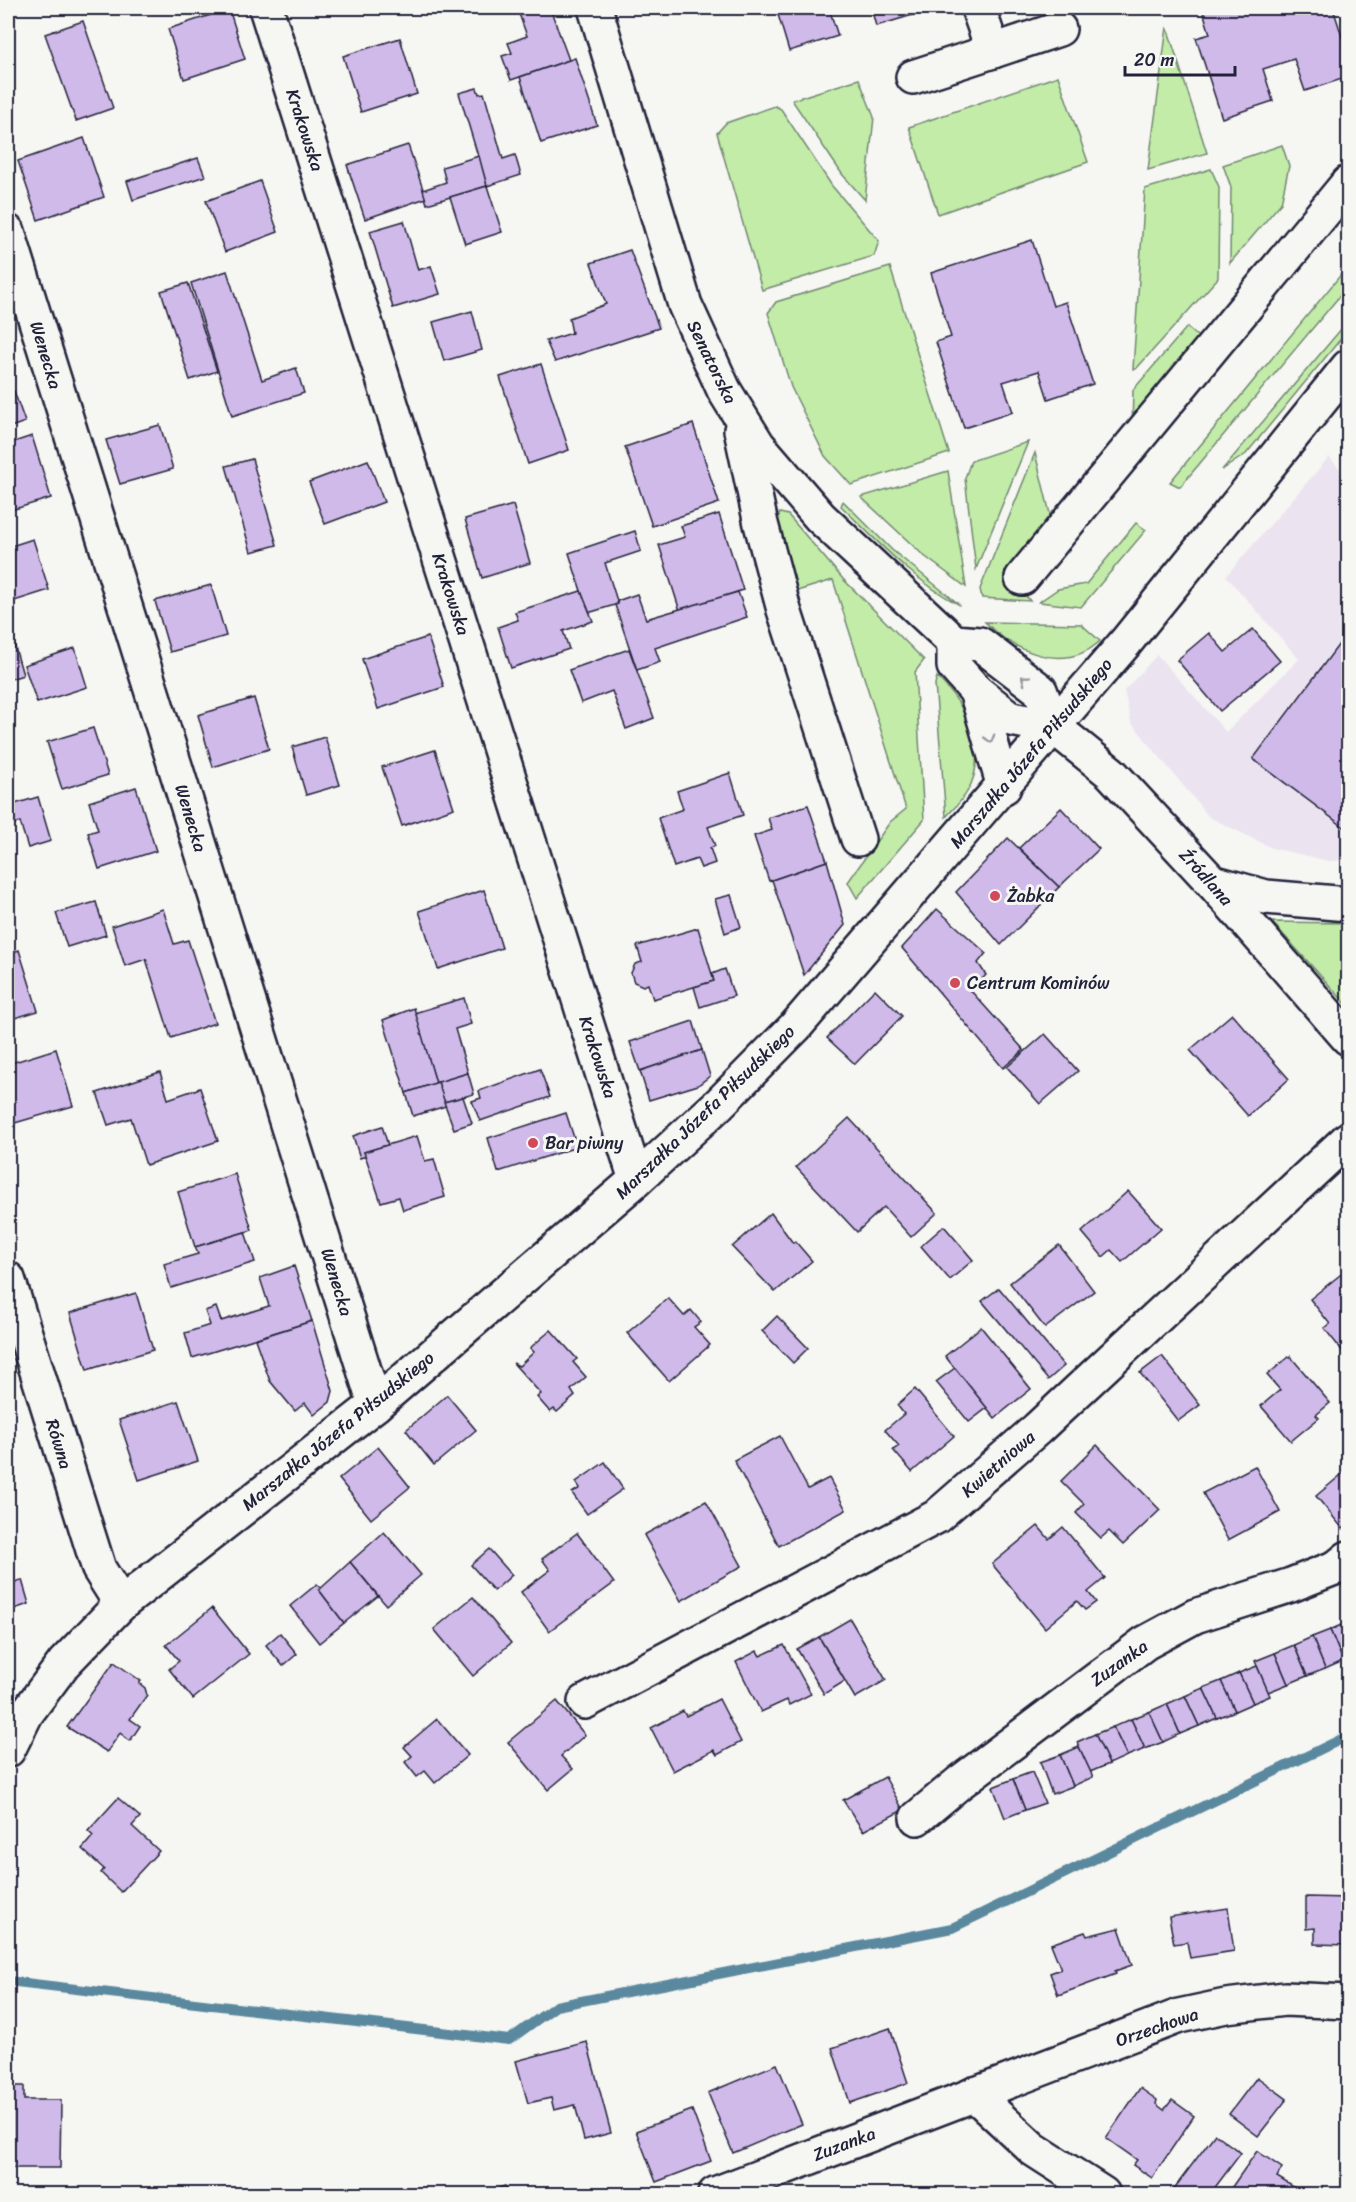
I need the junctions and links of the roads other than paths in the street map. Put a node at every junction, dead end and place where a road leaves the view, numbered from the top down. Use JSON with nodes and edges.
{"nodes":[{"id":1,"x":266,"y":8,"type":"edge"},
{"id":2,"x":595,"y":8,"type":"edge"},
{"id":3,"x":978,"y":8,"type":"edge"},
{"id":4,"x":1059,"y":29,"type":"dead end"},
{"id":5,"x":993,"y":51,"type":"junction"},
{"id":6,"x":913,"y":77,"type":"dead end"},
{"id":7,"x":1348,"y":183,"type":"edge"},
{"id":8,"x":8,"y":232,"type":"edge"},
{"id":9,"x":1348,"y":367,"type":"edge"},
{"id":10,"x":738,"y":413,"type":"junction"},
{"id":11,"x":1022,"y":578,"type":"dead end"},
{"id":12,"x":954,"y":642,"type":"junction"},
{"id":13,"x":976,"y":691,"type":"junction"},
{"id":14,"x":1054,"y":727,"type":"junction"},
{"id":15,"x":1004,"y":787,"type":"junction"},
{"id":16,"x":858,"y":839,"type":"dead end"},
{"id":17,"x":1211,"y":881,"type":"junction"},
{"id":18,"x":1348,"y":904,"type":"edge"},
{"id":19,"x":1348,"y":1038,"type":"edge"},
{"id":20,"x":1348,"y":1138,"type":"edge"},
{"id":21,"x":636,"y":1180,"type":"junction"},
{"id":22,"x":8,"y":1279,"type":"edge"},
{"id":23,"x":375,"y":1405,"type":"junction"},
{"id":24,"x":1348,"y":1558,"type":"edge"},
{"id":25,"x":121,"y":1604,"type":"junction"},
{"id":26,"x":585,"y":1702,"type":"dead end"},
{"id":27,"x":8,"y":1750,"type":"edge"},
{"id":28,"x":917,"y":1818,"type":"dead end"},
{"id":29,"x":1348,"y":2002,"type":"edge"},
{"id":30,"x":974,"y":2094,"type":"junction"},
{"id":31,"x":714,"y":2194,"type":"edge"},
{"id":32,"x":1103,"y":2194,"type":"edge"}],
"edges":[{"from":1,"to":21,"type":"street","name":"Krakowska"},
{"from":2,"to":10,"type":"street","name":"Senatorska"},
{"from":3,"to":5,"type":"street"},
{"from":4,"to":5,"type":"street"},
{"from":5,"to":6,"type":"street"},
{"from":7,"to":11,"type":"street"},
{"from":8,"to":23,"type":"street","name":"Wenecka"},
{"from":9,"to":14,"type":"street","name":"Marszałka Józefa Piłsudskiego"},
{"from":10,"to":12,"type":"street","name":"Senatorska"},
{"from":10,"to":16,"type":"street"},
{"from":12,"to":13,"type":"street"},
{"from":14,"to":12,"type":"street","one_way":true},
{"from":13,"to":14,"type":"street"},
{"from":13,"to":15,"type":"street","one_way":true},
{"from":14,"to":15,"type":"street","name":"Marszałka Józefa Piłsudskiego"},
{"from":14,"to":17,"type":"street","name":"Źródlana"},
{"from":15,"to":21,"type":"street","name":"Marszałka Józefa Piłsudskiego"},
{"from":17,"to":18,"type":"street"},
{"from":17,"to":19,"type":"street","name":"Źródlana"},
{"from":20,"to":26,"type":"street","name":"Kwietniowa"},
{"from":21,"to":23,"type":"street","name":"Marszałka Józefa Piłsudskiego"},
{"from":22,"to":25,"type":"street","name":"Równa"},
{"from":23,"to":25,"type":"street","name":"Marszałka Józefa Piłsudskiego"},
{"from":24,"to":28,"type":"street","name":"Zuzanka"},
{"from":25,"to":27,"type":"street","name":"Marszałka Józefa Piłsudskiego"},
{"from":29,"to":30,"type":"street","name":"Orzechowa"},
{"from":30,"to":31,"type":"street","name":"Zuzanka"},
{"from":30,"to":32,"type":"street"}]}
